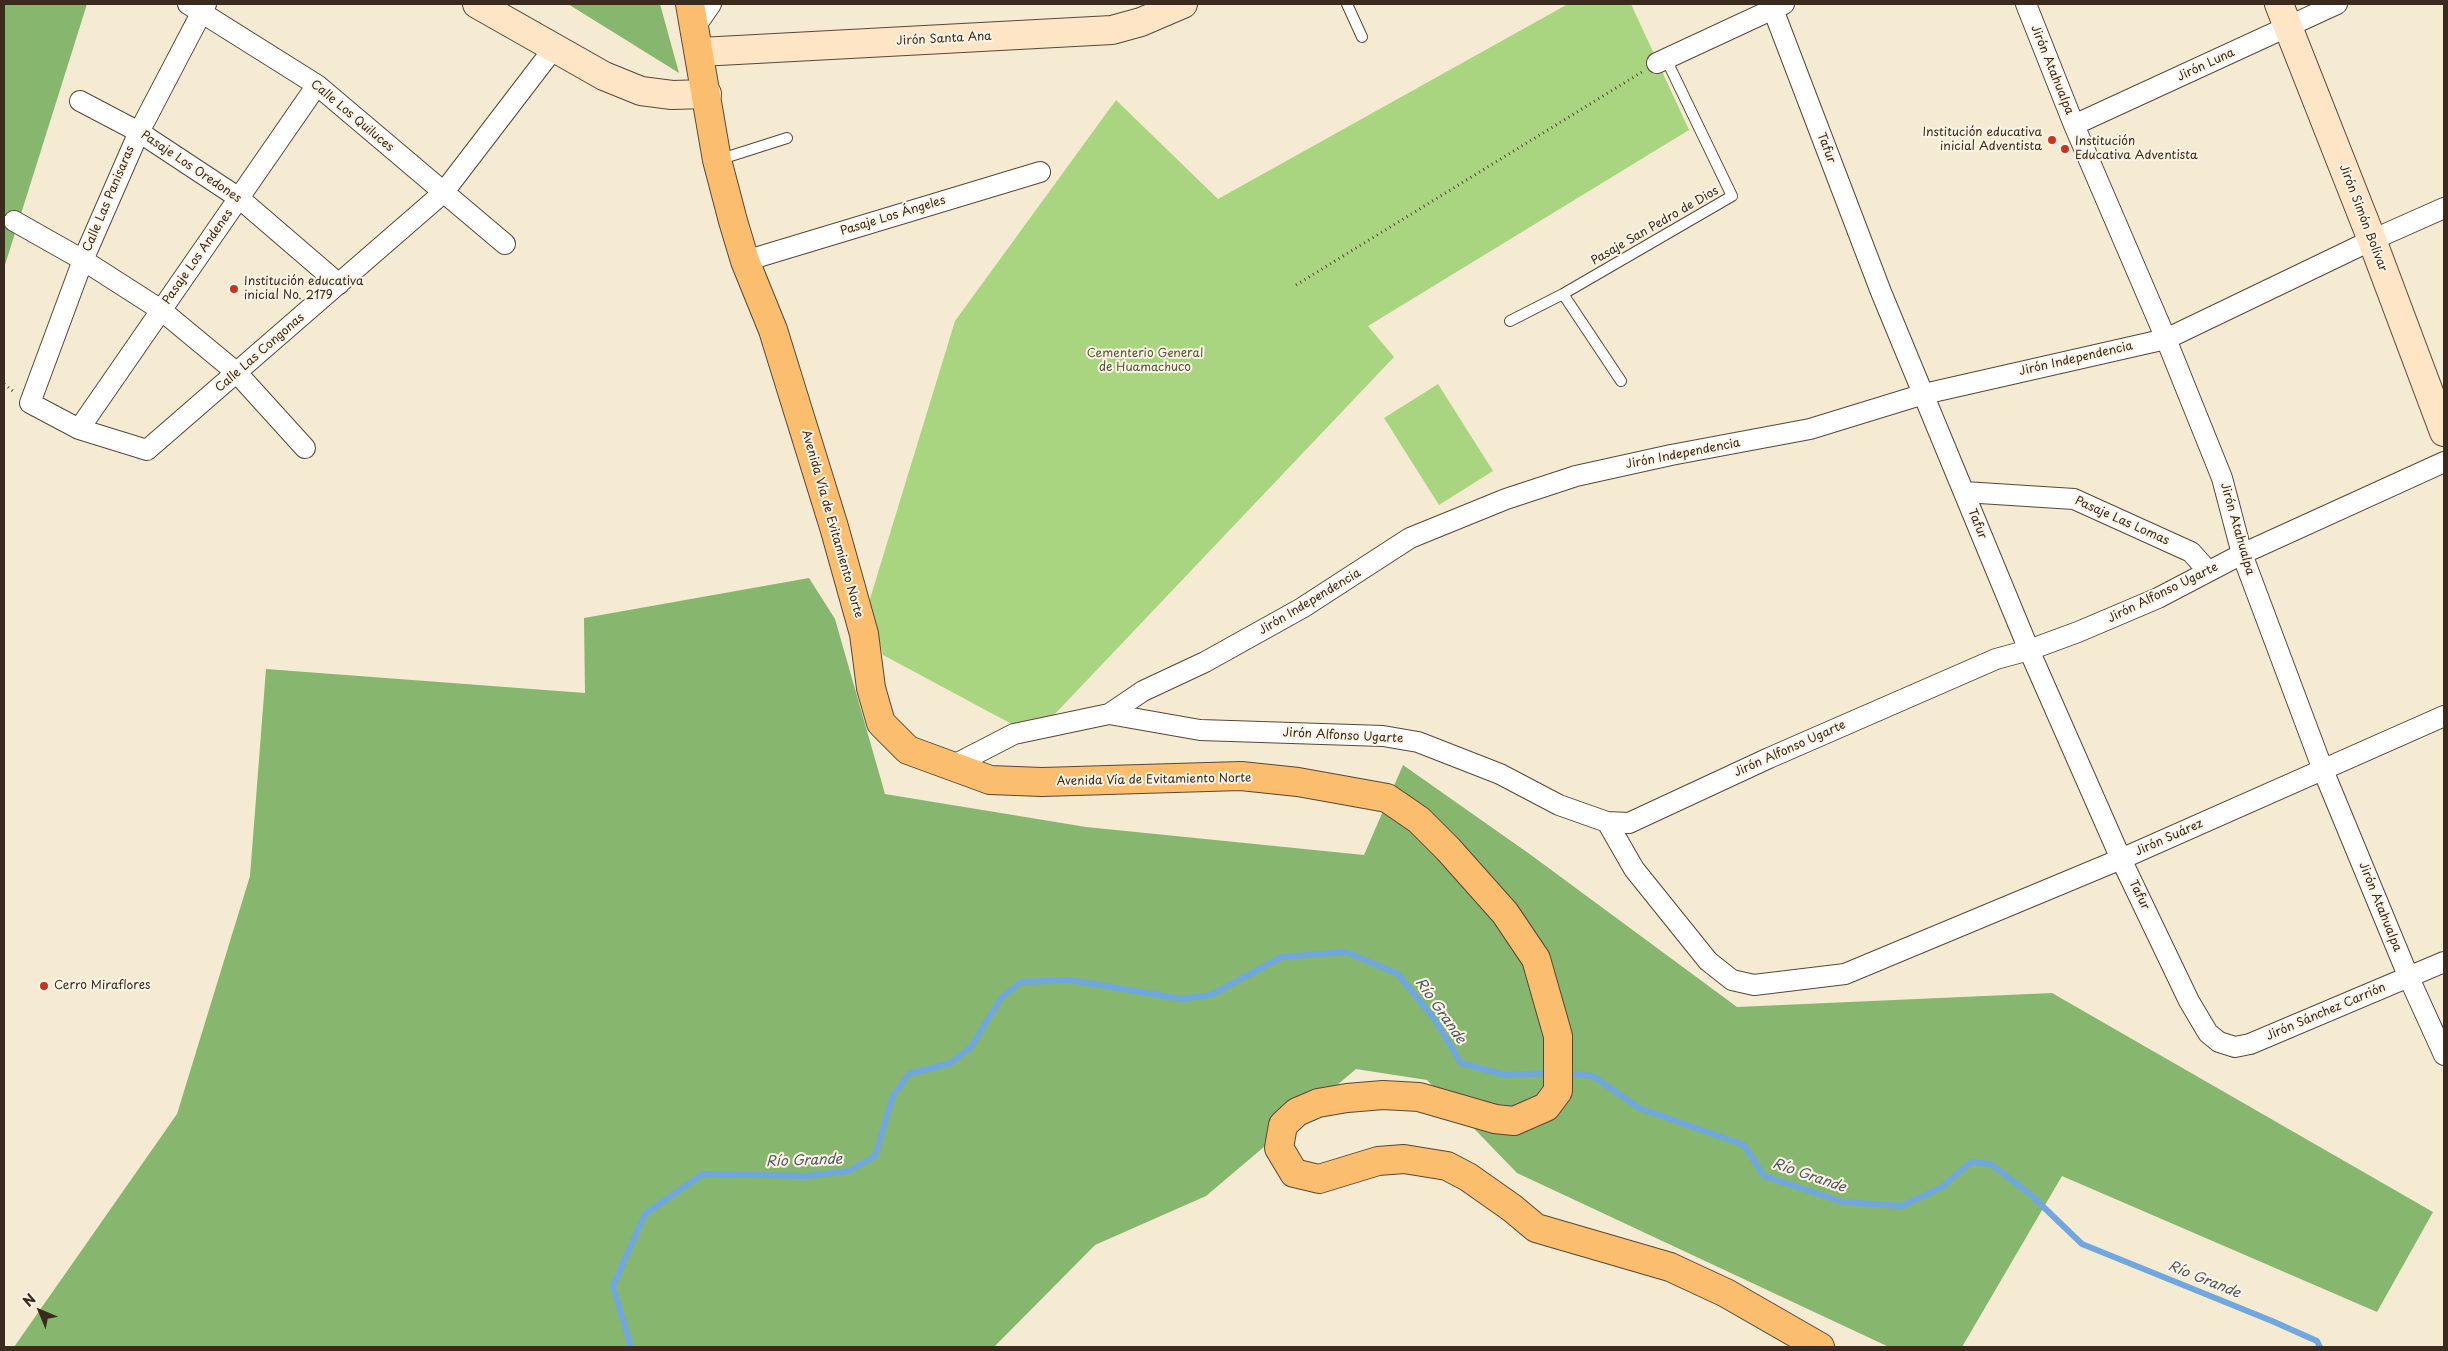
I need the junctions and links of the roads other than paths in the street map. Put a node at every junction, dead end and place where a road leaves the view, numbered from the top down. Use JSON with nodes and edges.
{"nodes":[{"id":1,"x":477,"y":4,"type":"edge"},
{"id":2,"x":711,"y":4,"type":"edge"},
{"id":3,"x":1183,"y":4,"type":"edge"},
{"id":4,"x":1347,"y":4,"type":"edge"},
{"id":5,"x":2026,"y":4,"type":"edge"},
{"id":6,"x":2338,"y":4,"type":"edge"},
{"id":7,"x":199,"y":6,"type":"edge"},
{"id":8,"x":1777,"y":6,"type":"edge"},
{"id":9,"x":1140,"y":13,"type":"edge"},
{"id":10,"x":2283,"y":16,"type":"edge"},
{"id":11,"x":695,"y":28,"type":"edge"},
{"id":12,"x":1362,"y":37,"type":"dead end"},
{"id":13,"x":554,"y":48,"type":"junction"},
{"id":14,"x":1661,"y":61,"type":"joint"},
{"id":15,"x":316,"y":85,"type":"junction"},
{"id":16,"x":707,"y":94,"type":"junction"},
{"id":17,"x":80,"y":101,"type":"dead end"},
{"id":18,"x":2074,"y":126,"type":"junction"},
{"id":19,"x":138,"y":132,"type":"junction"},
{"id":20,"x":787,"y":138,"type":"dead end"},
{"id":21,"x":717,"y":160,"type":"junction"},
{"id":22,"x":1040,"y":172,"type":"dead end"},
{"id":23,"x":443,"y":193,"type":"junction"},
{"id":24,"x":239,"y":198,"type":"junction"},
{"id":25,"x":2444,"y":208,"type":"edge"},
{"id":26,"x":14,"y":221,"type":"dead end"},
{"id":27,"x":2372,"y":240,"type":"junction"},
{"id":28,"x":506,"y":244,"type":"dead end"},
{"id":29,"x":83,"y":260,"type":"junction"},
{"id":30,"x":745,"y":261,"type":"junction"},
{"id":31,"x":339,"y":284,"type":"junction"},
{"id":32,"x":1563,"y":294,"type":"junction"},
{"id":33,"x":161,"y":310,"type":"junction"},
{"id":34,"x":1510,"y":321,"type":"dead end"},
{"id":35,"x":2166,"y":339,"type":"junction"},
{"id":36,"x":237,"y":373,"type":"junction"},
{"id":37,"x":1621,"y":381,"type":"dead end"},
{"id":38,"x":1924,"y":394,"type":"junction"},
{"id":39,"x":30,"y":403,"type":"joint"},
{"id":40,"x":79,"y":429,"type":"junction"},
{"id":41,"x":2444,"y":432,"type":"edge"},
{"id":42,"x":305,"y":448,"type":"dead end"},
{"id":43,"x":2444,"y":462,"type":"edge"},
{"id":44,"x":1964,"y":492,"type":"junction"},
{"id":45,"x":2242,"y":554,"type":"junction"},
{"id":46,"x":2208,"y":572,"type":"junction"},
{"id":47,"x":2029,"y":650,"type":"junction"},
{"id":48,"x":1109,"y":714,"type":"junction"},
{"id":49,"x":2444,"y":716,"type":"edge"},
{"id":50,"x":950,"y":767,"type":"junction"},
{"id":51,"x":2323,"y":770,"type":"junction"},
{"id":52,"x":1607,"y":822,"type":"junction"},
{"id":53,"x":2121,"y":859,"type":"junction"},
{"id":54,"x":2444,"y":962,"type":"edge"},
{"id":55,"x":2409,"y":978,"type":"junction"},
{"id":56,"x":2208,"y":1033,"type":"joint"},
{"id":57,"x":2444,"y":1055,"type":"edge"},
{"id":58,"x":1820,"y":1347,"type":"edge"}],
"edges":[{"from":1,"to":13,"type":"street"},
{"from":2,"to":11,"type":"street"},
{"from":3,"to":9,"type":"street","name":"Jirón Santa Ana"},
{"from":4,"to":12,"type":"lane"},
{"from":5,"to":18,"type":"street","name":"Jirón Atahualpa"},
{"from":6,"to":10,"type":"street","name":"Jirón Luna"},
{"from":7,"to":15,"type":"street","name":"Calle Los Quiluces"},
{"from":7,"to":19,"type":"street","name":"Calle Las Panisaras"},
{"from":8,"to":14,"type":"street"},
{"from":8,"to":38,"type":"street","name":"Tafur"},
{"from":9,"to":11,"type":"street","name":"Jirón Santa Ana"},
{"from":10,"to":18,"type":"street","name":"Jirón Luna"},
{"from":10,"to":27,"type":"street","name":"Jirón Simón Bolívar"},
{"from":11,"to":16,"type":"highway","name":"Avenida Vía de Evitamiento Norte"},
{"from":13,"to":16,"type":"street"},
{"from":13,"to":23,"type":"street","name":"Calle Las Congonas"},
{"from":14,"to":32,"type":"lane","name":"Pasaje San Pedro de Dios"},
{"from":15,"to":23,"type":"street","name":"Calle Los Quiluces"},
{"from":15,"to":24,"type":"street","name":"Pasaje Los Andenes"},
{"from":16,"to":21,"type":"highway","name":"Avenida Vía de Evitamiento Norte"},
{"from":17,"to":19,"type":"street","name":"Pasaje Los Oredones"},
{"from":18,"to":35,"type":"street","name":"Jirón Atahualpa"},
{"from":19,"to":24,"type":"street","name":"Pasaje Los Oredones"},
{"from":19,"to":29,"type":"street","name":"Calle Las Panisaras"},
{"from":20,"to":21,"type":"lane"},
{"from":21,"to":30,"type":"highway","name":"Avenida Vía de Evitamiento Norte"},
{"from":22,"to":30,"type":"street","name":"Pasaje Los Ángeles"},
{"from":23,"to":28,"type":"street","name":"Calle Los Quiluces"},
{"from":23,"to":31,"type":"street","name":"Calle Las Congonas"},
{"from":24,"to":31,"type":"street","name":"Pasaje Los Oredones"},
{"from":24,"to":33,"type":"street","name":"Pasaje Los Andenes"},
{"from":25,"to":27,"type":"street","name":"Jirón Independencia"},
{"from":26,"to":29,"type":"street"},
{"from":27,"to":35,"type":"street","name":"Jirón Independencia"},
{"from":27,"to":41,"type":"street","name":"Jirón Simón Bolívar"},
{"from":29,"to":33,"type":"street"},
{"from":29,"to":39,"type":"street","name":"Calle Las Panisaras"},
{"from":30,"to":50,"type":"highway","name":"Avenida Vía de Evitamiento Norte"},
{"from":31,"to":36,"type":"street","name":"Calle Las Congonas"},
{"from":32,"to":34,"type":"lane","name":"Pasaje San Pedro de Dios"},
{"from":32,"to":37,"type":"lane"},
{"from":33,"to":36,"type":"street"},
{"from":33,"to":40,"type":"street","name":"Pasaje Los Andenes"},
{"from":35,"to":38,"type":"street","name":"Jirón Independencia"},
{"from":35,"to":45,"type":"street","name":"Jirón Atahualpa"},
{"from":36,"to":40,"type":"street","name":"Calle Las Congonas"},
{"from":36,"to":42,"type":"street"},
{"from":38,"to":44,"type":"street","name":"Tafur"},
{"from":38,"to":48,"type":"street","name":"Jirón Independencia"},
{"from":39,"to":40,"type":"street","name":"Calle Las Congonas"},
{"from":43,"to":45,"type":"street","name":"Jirón Alfonso Ugarte"},
{"from":44,"to":46,"type":"street","name":"Pasaje Las Lomas"},
{"from":44,"to":47,"type":"street","name":"Tafur"},
{"from":45,"to":46,"type":"street","name":"Jirón Alfonso Ugarte"},
{"from":45,"to":51,"type":"street","name":"Jirón Atahualpa"},
{"from":46,"to":47,"type":"street","name":"Jirón Alfonso Ugarte"},
{"from":47,"to":52,"type":"street","name":"Jirón Alfonso Ugarte"},
{"from":47,"to":53,"type":"street","name":"Tafur"},
{"from":48,"to":50,"type":"street","name":"Jirón Independencia"},
{"from":48,"to":52,"type":"street","name":"Jirón Alfonso Ugarte"},
{"from":49,"to":51,"type":"street","name":"Jirón Suárez"},
{"from":50,"to":58,"type":"highway","name":"Avenida Vía de Evitamiento Norte"},
{"from":51,"to":53,"type":"street","name":"Jirón Suárez"},
{"from":51,"to":55,"type":"street","name":"Jirón Atahualpa"},
{"from":52,"to":53,"type":"street","name":"Jirón Suárez"},
{"from":53,"to":56,"type":"street","name":"Tafur"},
{"from":54,"to":55,"type":"street","name":"Jirón Sánchez Carrión"},
{"from":55,"to":56,"type":"street","name":"Jirón Sánchez Carrión"},
{"from":55,"to":57,"type":"street","name":"Jirón Atahualpa"}]}
